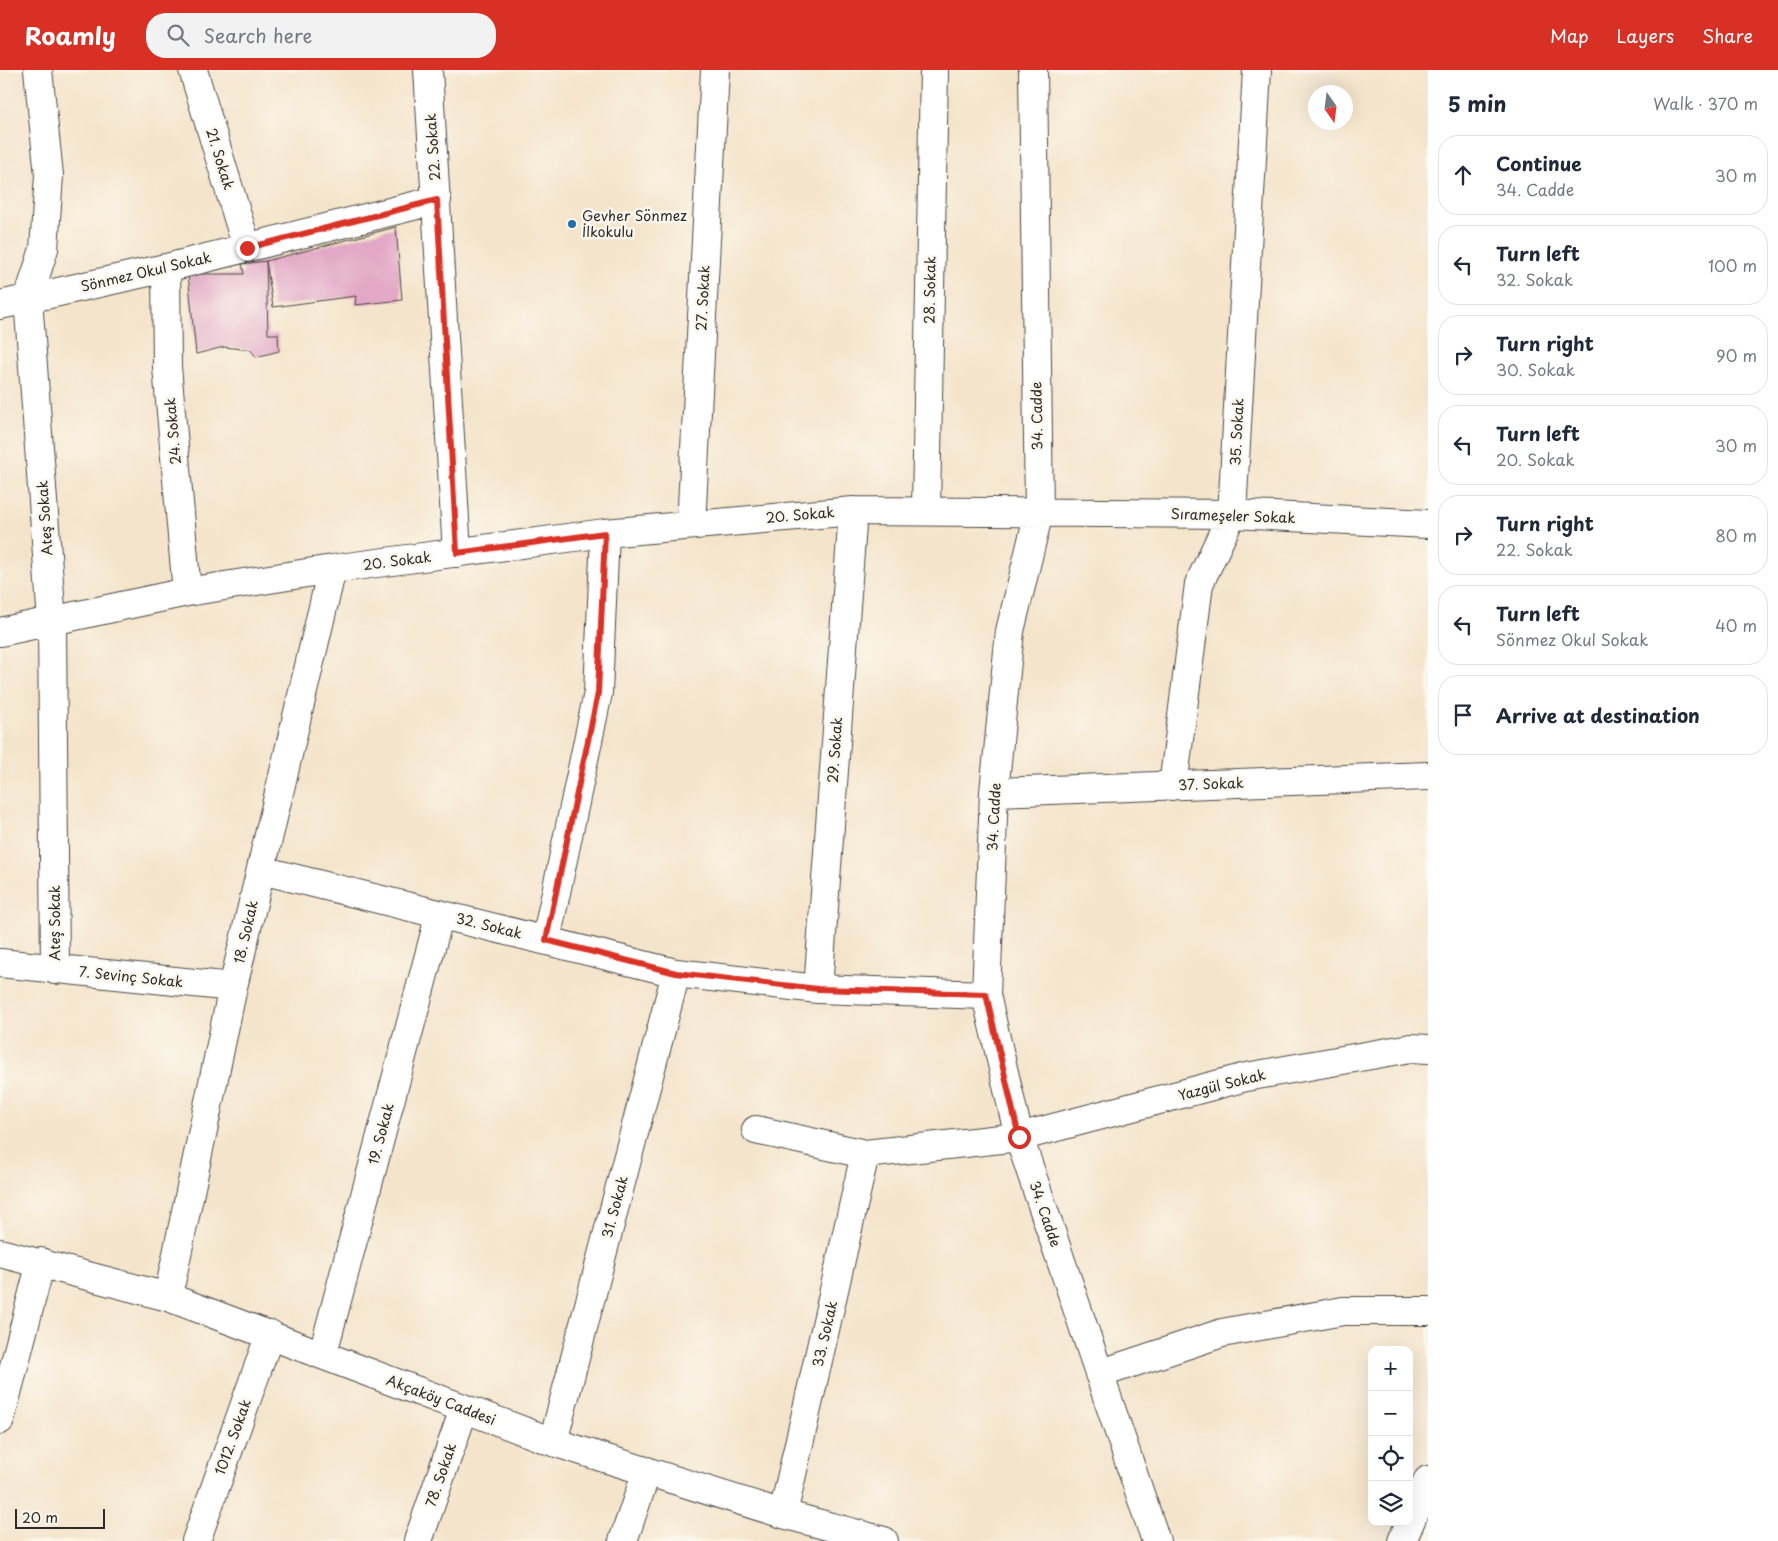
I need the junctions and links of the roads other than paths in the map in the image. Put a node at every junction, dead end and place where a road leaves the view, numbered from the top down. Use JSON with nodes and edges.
{"nodes":[{"id":1,"x":38,"y":70,"type":"edge"},
{"id":2,"x":193,"y":70,"type":"edge"},
{"id":3,"x":432,"y":70,"type":"edge"},
{"id":4,"x":715,"y":70,"type":"edge"},
{"id":5,"x":934,"y":70,"type":"edge"},
{"id":6,"x":1033,"y":70,"type":"edge"},
{"id":7,"x":1257,"y":70,"type":"edge"},
{"id":8,"x":437,"y":200,"type":"junction"},
{"id":9,"x":247,"y":248,"type":"junction"},
{"id":10,"x":166,"y":268,"type":"junction"},
{"id":11,"x":28,"y":299,"type":"junction"},
{"id":12,"x":0,"y":305,"type":"edge"},
{"id":13,"x":852,"y":510,"type":"junction"},
{"id":14,"x":926,"y":510,"type":"junction"},
{"id":15,"x":1039,"y":512,"type":"junction"},
{"id":16,"x":1232,"y":514,"type":"junction"},
{"id":17,"x":1428,"y":524,"type":"edge"},
{"id":18,"x":691,"y":525,"type":"junction"},
{"id":19,"x":605,"y":533,"type":"junction"},
{"id":20,"x":457,"y":553,"type":"junction"},
{"id":21,"x":332,"y":569,"type":"junction"},
{"id":22,"x":187,"y":592,"type":"junction"},
{"id":23,"x":52,"y":622,"type":"junction"},
{"id":24,"x":0,"y":632,"type":"edge"},
{"id":25,"x":1428,"y":776,"type":"edge"},
{"id":26,"x":1173,"y":786,"type":"junction"},
{"id":27,"x":994,"y":792,"type":"junction"},
{"id":28,"x":261,"y":870,"type":"junction"},
{"id":29,"x":440,"y":914,"type":"junction"},
{"id":30,"x":546,"y":940,"type":"junction"},
{"id":31,"x":0,"y":963,"type":"edge"},
{"id":32,"x":55,"y":970,"type":"junction"},
{"id":33,"x":676,"y":973,"type":"junction"},
{"id":34,"x":233,"y":987,"type":"junction"},
{"id":35,"x":818,"y":989,"type":"junction"},
{"id":36,"x":986,"y":994,"type":"junction"},
{"id":37,"x":1428,"y":1049,"type":"edge"},
{"id":38,"x":756,"y":1130,"type":"dead end"},
{"id":39,"x":1019,"y":1137,"type":"junction"},
{"id":40,"x":865,"y":1154,"type":"junction"},
{"id":41,"x":0,"y":1253,"type":"edge"},
{"id":42,"x":41,"y":1262,"type":"junction"},
{"id":43,"x":168,"y":1297,"type":"junction"},
{"id":44,"x":1428,"y":1311,"type":"edge"},
{"id":45,"x":270,"y":1334,"type":"junction"},
{"id":46,"x":322,"y":1353,"type":"junction"},
{"id":47,"x":1099,"y":1374,"type":"junction"},
{"id":48,"x":464,"y":1409,"type":"junction"},
{"id":49,"x":0,"y":1420,"type":"edge"},
{"id":50,"x":553,"y":1442,"type":"junction"},
{"id":51,"x":647,"y":1471,"type":"junction"},
{"id":52,"x":1428,"y":1480,"type":"edge"},
{"id":53,"x":783,"y":1514,"type":"junction"},
{"id":54,"x":196,"y":1541,"type":"edge"},
{"id":55,"x":418,"y":1541,"type":"edge"},
{"id":56,"x":623,"y":1541,"type":"edge"},
{"id":57,"x":884,"y":1541,"type":"edge"},
{"id":58,"x":1156,"y":1541,"type":"edge"},
{"id":59,"x":1402,"y":1541,"type":"edge"}],
"edges":[{"from":1,"to":11,"type":"street","name":"Ateş Sokak"},
{"from":2,"to":9,"type":"street","name":"21. Sokak"},
{"from":3,"to":8,"type":"street","name":"22. Sokak"},
{"from":4,"to":18,"type":"street","name":"27. Sokak"},
{"from":5,"to":14,"type":"street","name":"28. Sokak"},
{"from":6,"to":15,"type":"street","name":"34. Cadde"},
{"from":7,"to":16,"type":"street","name":"35. Sokak"},
{"from":8,"to":9,"type":"street","name":"Sönmez Okul Sokak"},
{"from":8,"to":20,"type":"street","name":"22. Sokak"},
{"from":9,"to":10,"type":"street","name":"Sönmez Okul Sokak"},
{"from":10,"to":11,"type":"street","name":"Sönmez Okul Sokak"},
{"from":10,"to":22,"type":"street","name":"24. Sokak"},
{"from":11,"to":12,"type":"street","name":"Sönmez Okul Sokak"},
{"from":11,"to":23,"type":"street","name":"Ateş Sokak"},
{"from":13,"to":14,"type":"street","name":"20. Sokak"},
{"from":13,"to":18,"type":"street","name":"20. Sokak"},
{"from":13,"to":35,"type":"street","name":"29. Sokak"},
{"from":14,"to":15,"type":"street","name":"20. Sokak"},
{"from":15,"to":16,"type":"street","name":"Sırameşeler Sokak"},
{"from":15,"to":27,"type":"street","name":"34. Cadde"},
{"from":16,"to":17,"type":"street","name":"Sırameşeler Sokak"},
{"from":16,"to":26,"type":"street","name":"35. Sokak"},
{"from":18,"to":19,"type":"street","name":"20. Sokak"},
{"from":19,"to":20,"type":"street","name":"20. Sokak"},
{"from":19,"to":30,"type":"street"},
{"from":20,"to":21,"type":"street","name":"20. Sokak"},
{"from":21,"to":22,"type":"street","name":"20. Sokak"},
{"from":21,"to":28,"type":"street","name":"18. Sokak"},
{"from":22,"to":23,"type":"street","name":"20. Sokak"},
{"from":23,"to":24,"type":"street","name":"20. Sokak"},
{"from":23,"to":32,"type":"street","name":"Ateş Sokak"},
{"from":25,"to":26,"type":"street","name":"37. Sokak"},
{"from":26,"to":27,"type":"street","name":"37. Sokak"},
{"from":27,"to":36,"type":"street","name":"34. Cadde"},
{"from":28,"to":29,"type":"street","name":"32. Sokak"},
{"from":28,"to":34,"type":"street","name":"18. Sokak"},
{"from":29,"to":30,"type":"street","name":"32. Sokak"},
{"from":29,"to":46,"type":"street","name":"19. Sokak"},
{"from":30,"to":33,"type":"street","name":"32. Sokak"},
{"from":31,"to":32,"type":"street","name":"7. Sevinç Sokak"},
{"from":32,"to":34,"type":"street","name":"7. Sevinç Sokak"},
{"from":33,"to":35,"type":"street","name":"32. Sokak"},
{"from":33,"to":50,"type":"street","name":"31. Sokak"},
{"from":34,"to":43,"type":"street","name":"18. Sokak"},
{"from":35,"to":36,"type":"street","name":"32. Sokak"},
{"from":36,"to":39,"type":"street","name":"34. Cadde"},
{"from":37,"to":39,"type":"street","name":"Yazgül Sokak"},
{"from":38,"to":40,"type":"street"},
{"from":39,"to":40,"type":"street"},
{"from":39,"to":47,"type":"street","name":"34. Cadde"},
{"from":40,"to":53,"type":"street","name":"33. Sokak"},
{"from":41,"to":42,"type":"street","name":"Akçaköy Caddesi"},
{"from":42,"to":43,"type":"street","name":"Akçaköy Caddesi"},
{"from":42,"to":49,"type":"street"},
{"from":43,"to":45,"type":"street","name":"Akçaköy Caddesi"},
{"from":44,"to":47,"type":"street"},
{"from":45,"to":46,"type":"street","name":"Akçaköy Caddesi"},
{"from":45,"to":54,"type":"street","name":"1012. Sokak"},
{"from":46,"to":48,"type":"street","name":"Akçaköy Caddesi"},
{"from":47,"to":58,"type":"street","name":"34. Cadde"},
{"from":48,"to":50,"type":"street","name":"Akçaköy Caddesi"},
{"from":48,"to":55,"type":"street","name":"78. Sokak"},
{"from":50,"to":51,"type":"street","name":"Akçaköy Caddesi"},
{"from":51,"to":53,"type":"street","name":"Akçaköy Caddesi"},
{"from":51,"to":56,"type":"street"},
{"from":52,"to":59,"type":"street"},
{"from":53,"to":57,"type":"street","name":"Akçaköy Caddesi"}]}
